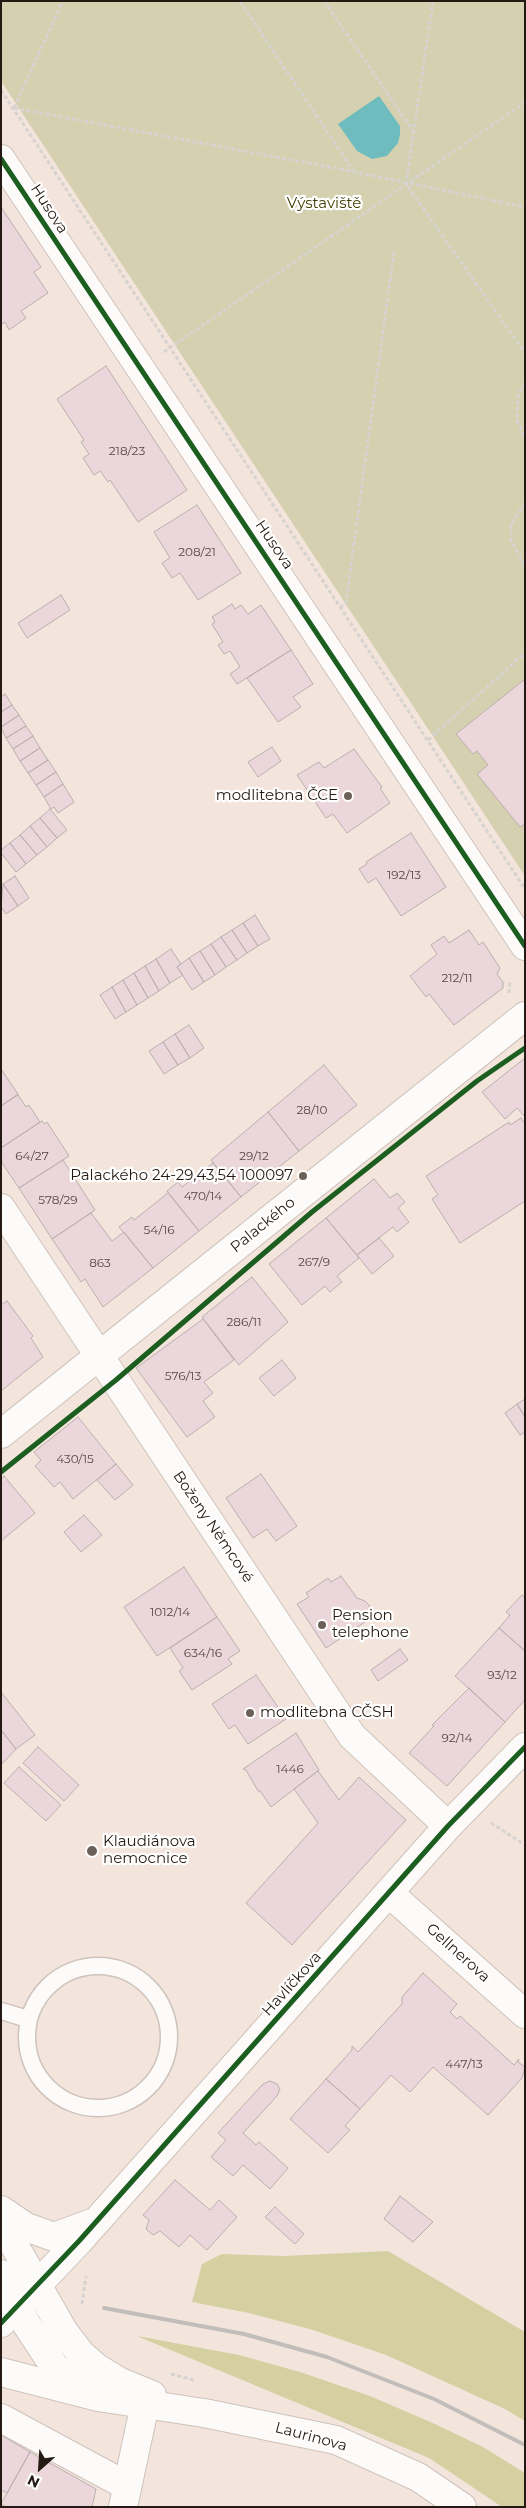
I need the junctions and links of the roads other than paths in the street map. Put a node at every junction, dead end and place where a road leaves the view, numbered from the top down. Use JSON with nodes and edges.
{"nodes":[{"id":1,"x":1,"y":159,"type":"edge"},
{"id":2,"x":525,"y":946,"type":"edge"},
{"id":3,"x":525,"y":1016,"type":"edge"},
{"id":4,"x":1,"y":1208,"type":"edge"},
{"id":5,"x":100,"y":1356,"type":"junction"},
{"id":6,"x":1,"y":1434,"type":"edge"},
{"id":7,"x":525,"y":1747,"type":"edge"},
{"id":8,"x":448,"y":1826,"type":"junction"},
{"id":9,"x":390,"y":1894,"type":"junction"},
{"id":10,"x":1,"y":2011,"type":"edge"},
{"id":11,"x":525,"y":2014,"type":"edge"},
{"id":12,"x":28,"y":2019,"type":"junction"},
{"id":13,"x":1,"y":2210,"type":"edge"},
{"id":14,"x":1,"y":2222,"type":"edge"},
{"id":15,"x":87,"y":2231,"type":"junction"},
{"id":16,"x":1,"y":2274,"type":"edge"},
{"id":17,"x":37,"y":2285,"type":"junction"},
{"id":18,"x":9,"y":2314,"type":"edge"},
{"id":19,"x":64,"y":2332,"type":"junction"},
{"id":20,"x":1,"y":2372,"type":"edge"},
{"id":21,"x":98,"y":2397,"type":"junction"},
{"id":22,"x":146,"y":2404,"type":"junction"},
{"id":23,"x":188,"y":2410,"type":"junction"},
{"id":24,"x":1,"y":2418,"type":"edge"},
{"id":25,"x":125,"y":2496,"type":"edge"},
{"id":26,"x":462,"y":2507,"type":"edge"}],
"edges":[{"from":1,"to":2,"type":"street","name":"Husova"},
{"from":3,"to":5,"type":"street","name":"Palackého"},
{"from":4,"to":5,"type":"street","name":"Boženy Němcové"},
{"from":5,"to":6,"type":"street","name":"Palackého"},
{"from":5,"to":8,"type":"street","name":"Boženy Němcové"},
{"from":7,"to":8,"type":"street","name":"Havlíčkova"},
{"from":8,"to":9,"type":"street","name":"Havlíčkova"},
{"from":9,"to":11,"type":"street","name":"Gellnerova"},
{"from":9,"to":15,"type":"street","name":"Havlíčkova"},
{"from":10,"to":12,"type":"lane"},
{"from":12,"to":12,"type":"lane"},
{"from":13,"to":15,"type":"street"},
{"from":14,"to":17,"type":"street"},
{"from":15,"to":17,"type":"street"},
{"from":15,"to":19,"type":"street"},
{"from":16,"to":18,"type":"street"},
{"from":17,"to":18,"type":"street"},
{"from":17,"to":19,"type":"street"},
{"from":18,"to":21,"type":"street"},
{"from":19,"to":23,"type":"street"},
{"from":20,"to":21,"type":"street","name":"Laurinova"},
{"from":21,"to":22,"type":"street","name":"Laurinova"},
{"from":22,"to":23,"type":"street","name":"Laurinova"},
{"from":22,"to":25,"type":"street"},
{"from":23,"to":26,"type":"street","name":"Laurinova"},
{"from":24,"to":25,"type":"street"}]}
